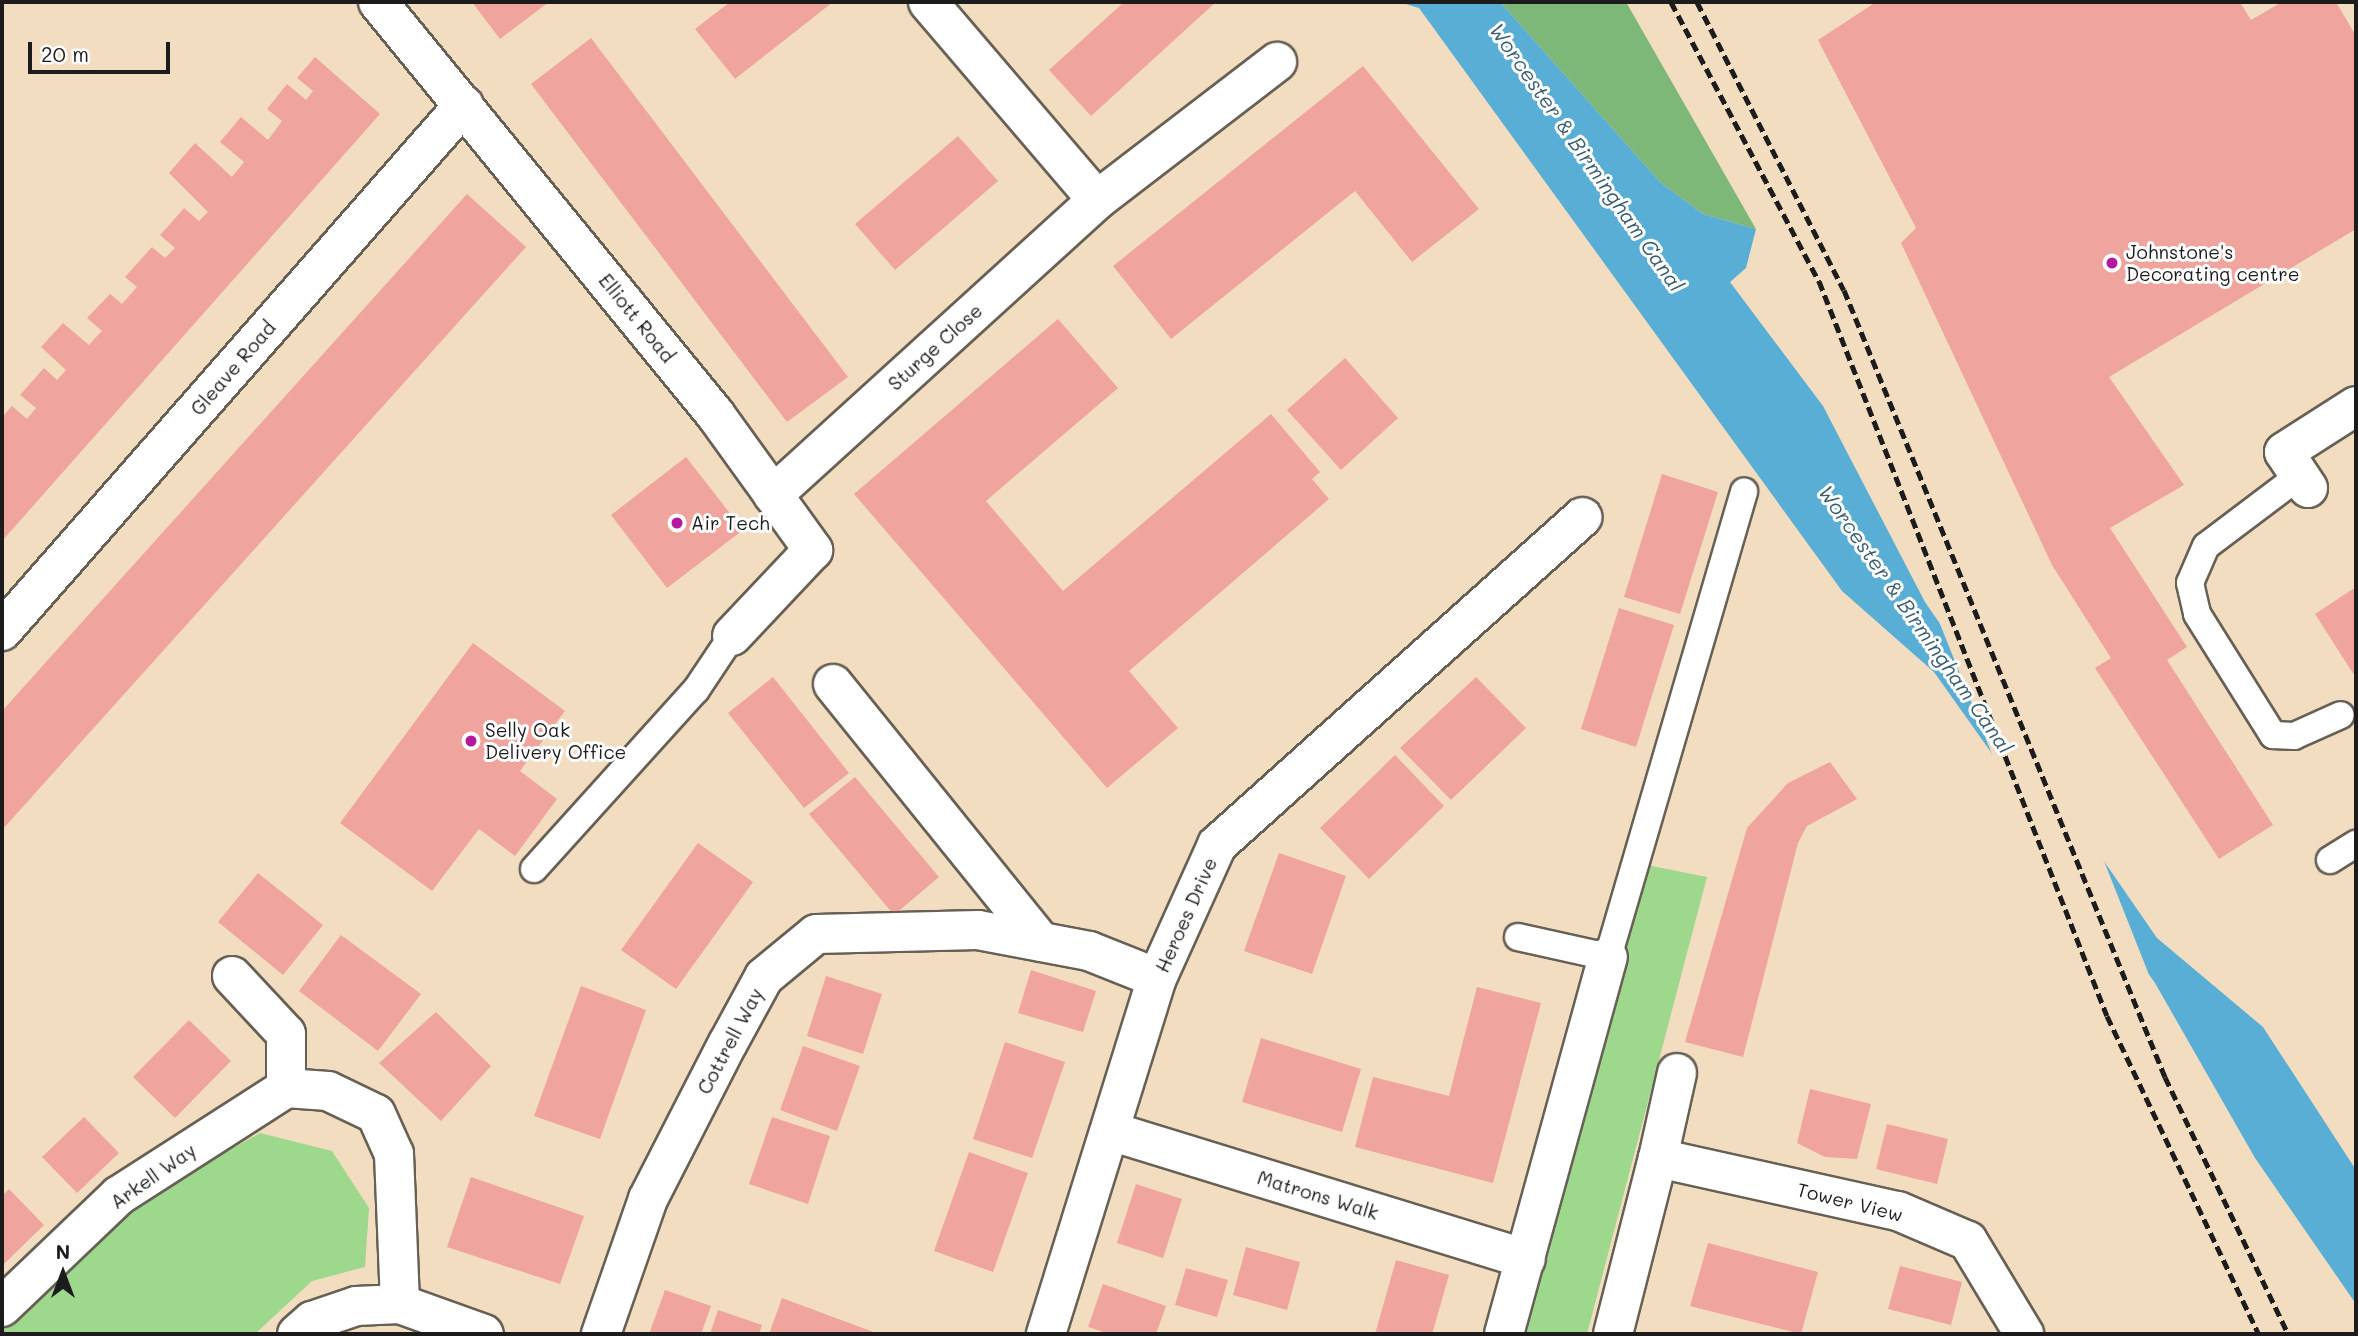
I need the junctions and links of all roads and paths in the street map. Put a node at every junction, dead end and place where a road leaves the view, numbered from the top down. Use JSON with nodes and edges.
{"nodes":[{"id":1,"x":378,"y":2,"type":"edge"},
{"id":2,"x":928,"y":2,"type":"edge"},
{"id":3,"x":1277,"y":62,"type":"dead end"},
{"id":4,"x":464,"y":105,"type":"junction"},
{"id":5,"x":1097,"y":200,"type":"junction"},
{"id":6,"x":2356,"y":406,"type":"edge"},
{"id":7,"x":2304,"y":482,"type":"joint"},
{"id":8,"x":1744,"y":491,"type":"dead end"},
{"id":9,"x":773,"y":495,"type":"junction"},
{"id":10,"x":1583,"y":517,"type":"dead end"},
{"id":11,"x":2,"y":631,"type":"edge"},
{"id":12,"x":732,"y":636,"type":"joint"},
{"id":13,"x":833,"y":684,"type":"dead end"},
{"id":14,"x":2341,"y":715,"type":"dead end"},
{"id":15,"x":2356,"y":844,"type":"edge"},
{"id":16,"x":2330,"y":860,"type":"dead end"},
{"id":17,"x":534,"y":869,"type":"dead end"},
{"id":18,"x":1518,"y":937,"type":"dead end"},
{"id":19,"x":1041,"y":942,"type":"junction"},
{"id":20,"x":1608,"y":957,"type":"junction"},
{"id":21,"x":232,"y":976,"type":"dead end"},
{"id":22,"x":1157,"y":978,"type":"junction"},
{"id":23,"x":1677,"y":1073,"type":"dead end"},
{"id":24,"x":286,"y":1087,"type":"junction"},
{"id":25,"x":1110,"y":1131,"type":"junction"},
{"id":26,"x":1658,"y":1158,"type":"junction"},
{"id":27,"x":1526,"y":1259,"type":"junction"},
{"id":28,"x":400,"y":1304,"type":"junction"},
{"id":29,"x":2,"y":1307,"type":"edge"},
{"id":30,"x":297,"y":1334,"type":"edge"},
{"id":31,"x":484,"y":1334,"type":"edge"},
{"id":32,"x":601,"y":1334,"type":"edge"},
{"id":33,"x":1046,"y":1334,"type":"edge"},
{"id":34,"x":1504,"y":1334,"type":"edge"},
{"id":35,"x":1613,"y":1334,"type":"edge"},
{"id":36,"x":2024,"y":1334,"type":"edge"}],
"edges":[{"from":1,"to":4,"type":"street","name":"Elliott Road"},
{"from":2,"to":5,"type":"street"},
{"from":3,"to":5,"type":"street","name":"Sturge Close"},
{"from":4,"to":9,"type":"street","name":"Elliott Road"},
{"from":4,"to":11,"type":"street","name":"Gleave Road"},
{"from":5,"to":9,"type":"street","name":"Sturge Close"},
{"from":6,"to":7,"type":"street"},
{"from":7,"to":14,"type":"lane"},
{"from":8,"to":20,"type":"lane"},
{"from":9,"to":12,"type":"street","name":"Elliott Road"},
{"from":10,"to":22,"type":"street","name":"Heroes Drive"},
{"from":12,"to":17,"type":"lane"},
{"from":13,"to":19,"type":"street"},
{"from":15,"to":16,"type":"lane"},
{"from":18,"to":20,"type":"lane"},
{"from":19,"to":22,"type":"street","name":"Cottrell Way"},
{"from":19,"to":32,"type":"street","name":"Cottrell Way"},
{"from":20,"to":27,"type":"street"},
{"from":21,"to":24,"type":"street"},
{"from":22,"to":25,"type":"street","name":"Heroes Drive"},
{"from":23,"to":26,"type":"street"},
{"from":24,"to":28,"type":"street"},
{"from":24,"to":29,"type":"street","name":"Arkell Way"},
{"from":25,"to":27,"type":"street","name":"Matrons Walk"},
{"from":25,"to":33,"type":"street","name":"Heroes Drive"},
{"from":26,"to":35,"type":"street"},
{"from":26,"to":36,"type":"street","name":"Tower View"},
{"from":27,"to":34,"type":"street"},
{"from":28,"to":30,"type":"street"},
{"from":28,"to":31,"type":"street"}]}
